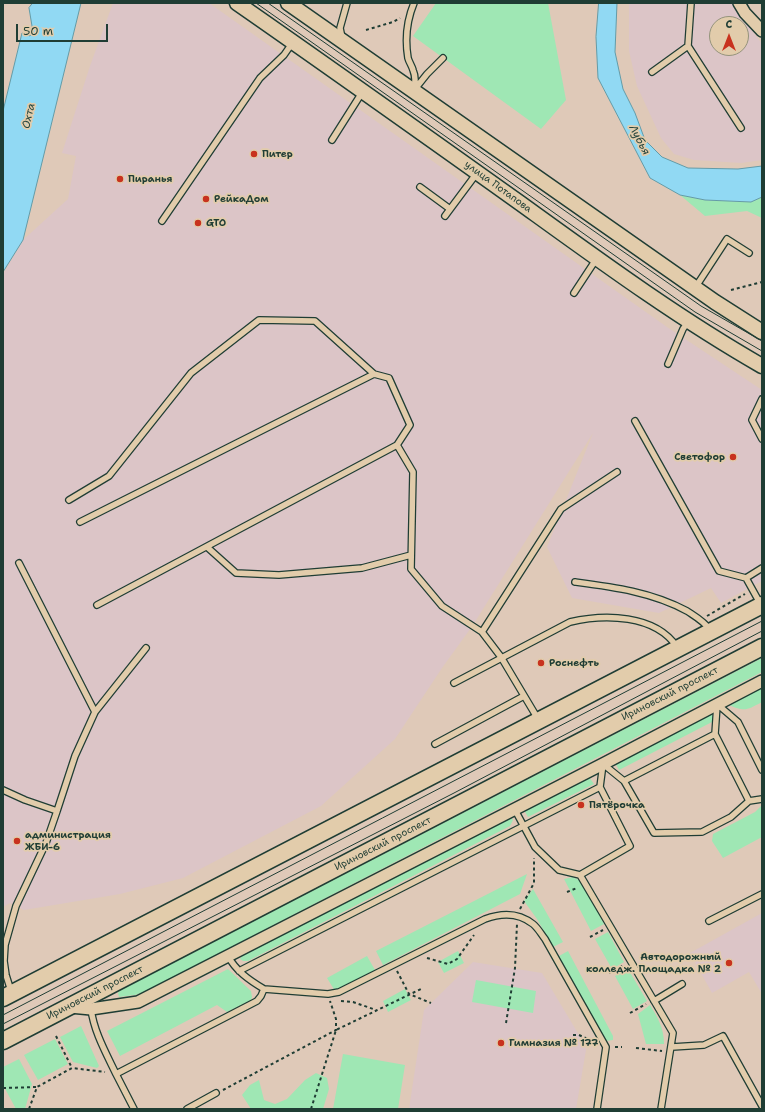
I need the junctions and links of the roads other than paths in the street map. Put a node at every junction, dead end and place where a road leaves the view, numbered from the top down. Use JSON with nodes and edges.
{"nodes":[{"id":1,"x":237,"y":3,"type":"edge"},
{"id":2,"x":288,"y":3,"type":"edge"},
{"id":3,"x":347,"y":3,"type":"edge"},
{"id":4,"x":414,"y":3,"type":"edge"},
{"id":5,"x":691,"y":3,"type":"edge"},
{"id":6,"x":739,"y":3,"type":"edge"},
{"id":7,"x":762,"y":31,"type":"edge"},
{"id":8,"x":293,"y":42,"type":"junction"},
{"id":9,"x":343,"y":42,"type":"junction"},
{"id":10,"x":688,"y":46,"type":"junction"},
{"id":11,"x":443,"y":58,"type":"dead end"},
{"id":12,"x":652,"y":72,"type":"dead end"},
{"id":13,"x":363,"y":91,"type":"junction"},
{"id":14,"x":414,"y":91,"type":"junction"},
{"id":15,"x":741,"y":128,"type":"dead end"},
{"id":16,"x":332,"y":140,"type":"dead end"},
{"id":17,"x":477,"y":172,"type":"junction"},
{"id":18,"x":420,"y":187,"type":"dead end"},
{"id":19,"x":450,"y":210,"type":"junction"},
{"id":20,"x":445,"y":216,"type":"dead end"},
{"id":21,"x":162,"y":221,"type":"dead end"},
{"id":22,"x":748,"y":253,"type":"dead end"},
{"id":23,"x":597,"y":258,"type":"junction"},
{"id":24,"x":695,"y":288,"type":"junction"},
{"id":25,"x":574,"y":293,"type":"dead end"},
{"id":26,"x":689,"y":321,"type":"junction"},
{"id":27,"x":762,"y":332,"type":"edge"},
{"id":28,"x":668,"y":364,"type":"dead end"},
{"id":29,"x":762,"y":366,"type":"edge"},
{"id":30,"x":374,"y":374,"type":"junction"},
{"id":31,"x":762,"y":398,"type":"edge"},
{"id":32,"x":635,"y":420,"type":"dead end"},
{"id":33,"x":762,"y":439,"type":"edge"},
{"id":34,"x":398,"y":445,"type":"junction"},
{"id":35,"x":617,"y":472,"type":"dead end"},
{"id":36,"x":69,"y":500,"type":"dead end"},
{"id":37,"x":80,"y":522,"type":"dead end"},
{"id":38,"x":207,"y":547,"type":"junction"},
{"id":39,"x":411,"y":555,"type":"junction"},
{"id":40,"x":19,"y":563,"type":"dead end"},
{"id":41,"x":762,"y":568,"type":"edge"},
{"id":42,"x":746,"y":578,"type":"junction"},
{"id":43,"x":575,"y":582,"type":"dead end"},
{"id":44,"x":97,"y":605,"type":"dead end"},
{"id":45,"x":761,"y":605,"type":"edge"},
{"id":46,"x":706,"y":626,"type":"junction"},
{"id":47,"x":482,"y":632,"type":"junction"},
{"id":48,"x":762,"y":647,"type":"edge"},
{"id":49,"x":146,"y":648,"type":"dead end"},
{"id":50,"x":678,"y":649,"type":"junction"},
{"id":51,"x":501,"y":658,"type":"junction"},
{"id":52,"x":762,"y":681,"type":"edge"},
{"id":53,"x":454,"y":683,"type":"dead end"},
{"id":54,"x":524,"y":696,"type":"junction"},
{"id":55,"x":717,"y":704,"type":"junction"},
{"id":56,"x":95,"y":712,"type":"junction"},
{"id":57,"x":539,"y":721,"type":"junction"},
{"id":58,"x":716,"y":734,"type":"junction"},
{"id":59,"x":435,"y":744,"type":"dead end"},
{"id":60,"x":603,"y":764,"type":"junction"},
{"id":61,"x":762,"y":770,"type":"edge"},
{"id":62,"x":624,"y":781,"type":"junction"},
{"id":63,"x":600,"y":788,"type":"junction"},
{"id":64,"x":3,"y":790,"type":"edge"},
{"id":65,"x":762,"y":799,"type":"edge"},
{"id":66,"x":749,"y":801,"type":"junction"},
{"id":67,"x":515,"y":810,"type":"junction"},
{"id":68,"x":57,"y":811,"type":"junction"},
{"id":69,"x":524,"y":827,"type":"junction"},
{"id":70,"x":580,"y":875,"type":"junction"},
{"id":71,"x":762,"y":894,"type":"edge"},
{"id":72,"x":709,"y":921,"type":"dead end"},
{"id":73,"x":228,"y":956,"type":"junction"},
{"id":74,"x":239,"y":971,"type":"junction"},
{"id":75,"x":682,"y":984,"type":"dead end"},
{"id":76,"x":264,"y":989,"type":"junction"},
{"id":77,"x":8,"y":996,"type":"edge"},
{"id":78,"x":654,"y":1001,"type":"junction"},
{"id":79,"x":67,"y":1007,"type":"junction"},
{"id":80,"x":91,"y":1009,"type":"junction"},
{"id":81,"x":3,"y":1041,"type":"edge"},
{"id":82,"x":671,"y":1049,"type":"junction"},
{"id":83,"x":116,"y":1074,"type":"junction"},
{"id":84,"x":216,"y":1093,"type":"road end"},
{"id":85,"x":762,"y":1106,"type":"edge"},
{"id":86,"x":134,"y":1109,"type":"edge"},
{"id":87,"x":187,"y":1109,"type":"edge"},
{"id":88,"x":598,"y":1109,"type":"edge"},
{"id":89,"x":661,"y":1109,"type":"edge"}],
"edges":[{"from":1,"to":8,"type":"street","name":"улица Потапова"},
{"from":2,"to":9,"type":"street"},
{"from":3,"to":9,"type":"lane"},
{"from":4,"to":14,"type":"lane"},
{"from":5,"to":10,"type":"lane"},
{"from":6,"to":7,"type":"street"},
{"from":8,"to":13,"type":"street","name":"улица Потапова"},
{"from":8,"to":21,"type":"lane"},
{"from":9,"to":14,"type":"street"},
{"from":10,"to":12,"type":"lane"},
{"from":10,"to":15,"type":"lane"},
{"from":11,"to":14,"type":"lane"},
{"from":13,"to":16,"type":"lane"},
{"from":13,"to":17,"type":"street","name":"улица Потапова"},
{"from":14,"to":24,"type":"street"},
{"from":17,"to":19,"type":"lane"},
{"from":17,"to":23,"type":"street","name":"улица Потапова"},
{"from":18,"to":19,"type":"lane"},
{"from":19,"to":20,"type":"lane"},
{"from":22,"to":24,"type":"lane"},
{"from":23,"to":25,"type":"lane"},
{"from":23,"to":26,"type":"street","name":"улица Потапова"},
{"from":24,"to":27,"type":"street"},
{"from":26,"to":28,"type":"lane"},
{"from":26,"to":29,"type":"street","name":"улица Потапова"},
{"from":30,"to":34,"type":"lane"},
{"from":30,"to":36,"type":"lane"},
{"from":30,"to":37,"type":"lane"},
{"from":31,"to":33,"type":"lane"},
{"from":32,"to":42,"type":"lane"},
{"from":34,"to":38,"type":"lane"},
{"from":34,"to":39,"type":"lane"},
{"from":35,"to":47,"type":"lane"},
{"from":38,"to":39,"type":"lane"},
{"from":38,"to":44,"type":"lane"},
{"from":39,"to":47,"type":"lane"},
{"from":40,"to":56,"type":"lane"},
{"from":41,"to":42,"type":"lane"},
{"from":42,"to":45,"type":"lane"},
{"from":43,"to":46,"type":"lane"},
{"from":45,"to":46,"type":"main road"},
{"from":46,"to":50,"type":"main road"},
{"from":47,"to":51,"type":"lane"},
{"from":48,"to":79,"type":"main road","name":"Ириновский проспект"},
{"from":49,"to":56,"type":"lane"},
{"from":50,"to":51,"type":"lane"},
{"from":50,"to":57,"type":"main road"},
{"from":51,"to":53,"type":"lane"},
{"from":51,"to":54,"type":"lane"},
{"from":52,"to":55,"type":"street"},
{"from":54,"to":57,"type":"lane"},
{"from":54,"to":59,"type":"lane"},
{"from":55,"to":58,"type":"lane"},
{"from":55,"to":60,"type":"street"},
{"from":55,"to":61,"type":"lane"},
{"from":56,"to":68,"type":"lane"},
{"from":57,"to":77,"type":"main road"},
{"from":58,"to":62,"type":"lane"},
{"from":58,"to":66,"type":"lane"},
{"from":60,"to":62,"type":"lane"},
{"from":60,"to":63,"type":"lane"},
{"from":60,"to":67,"type":"street"},
{"from":62,"to":66,"type":"lane"},
{"from":63,"to":69,"type":"lane"},
{"from":63,"to":70,"type":"lane"},
{"from":64,"to":68,"type":"lane"},
{"from":65,"to":66,"type":"lane"},
{"from":67,"to":69,"type":"lane"},
{"from":67,"to":73,"type":"street"},
{"from":68,"to":77,"type":"lane"},
{"from":69,"to":70,"type":"lane"},
{"from":69,"to":74,"type":"lane"},
{"from":70,"to":78,"type":"lane"},
{"from":71,"to":72,"type":"lane"},
{"from":73,"to":74,"type":"lane"},
{"from":73,"to":80,"type":"street"},
{"from":74,"to":76,"type":"lane"},
{"from":75,"to":78,"type":"lane"},
{"from":76,"to":83,"type":"lane"},
{"from":76,"to":88,"type":"lane"},
{"from":78,"to":82,"type":"lane"},
{"from":79,"to":80,"type":"street"},
{"from":79,"to":81,"type":"main road","name":"Ириновский проспект"},
{"from":80,"to":83,"type":"lane"},
{"from":82,"to":85,"type":"lane"},
{"from":82,"to":89,"type":"lane"},
{"from":83,"to":86,"type":"lane"},
{"from":84,"to":87,"type":"lane"}]}
